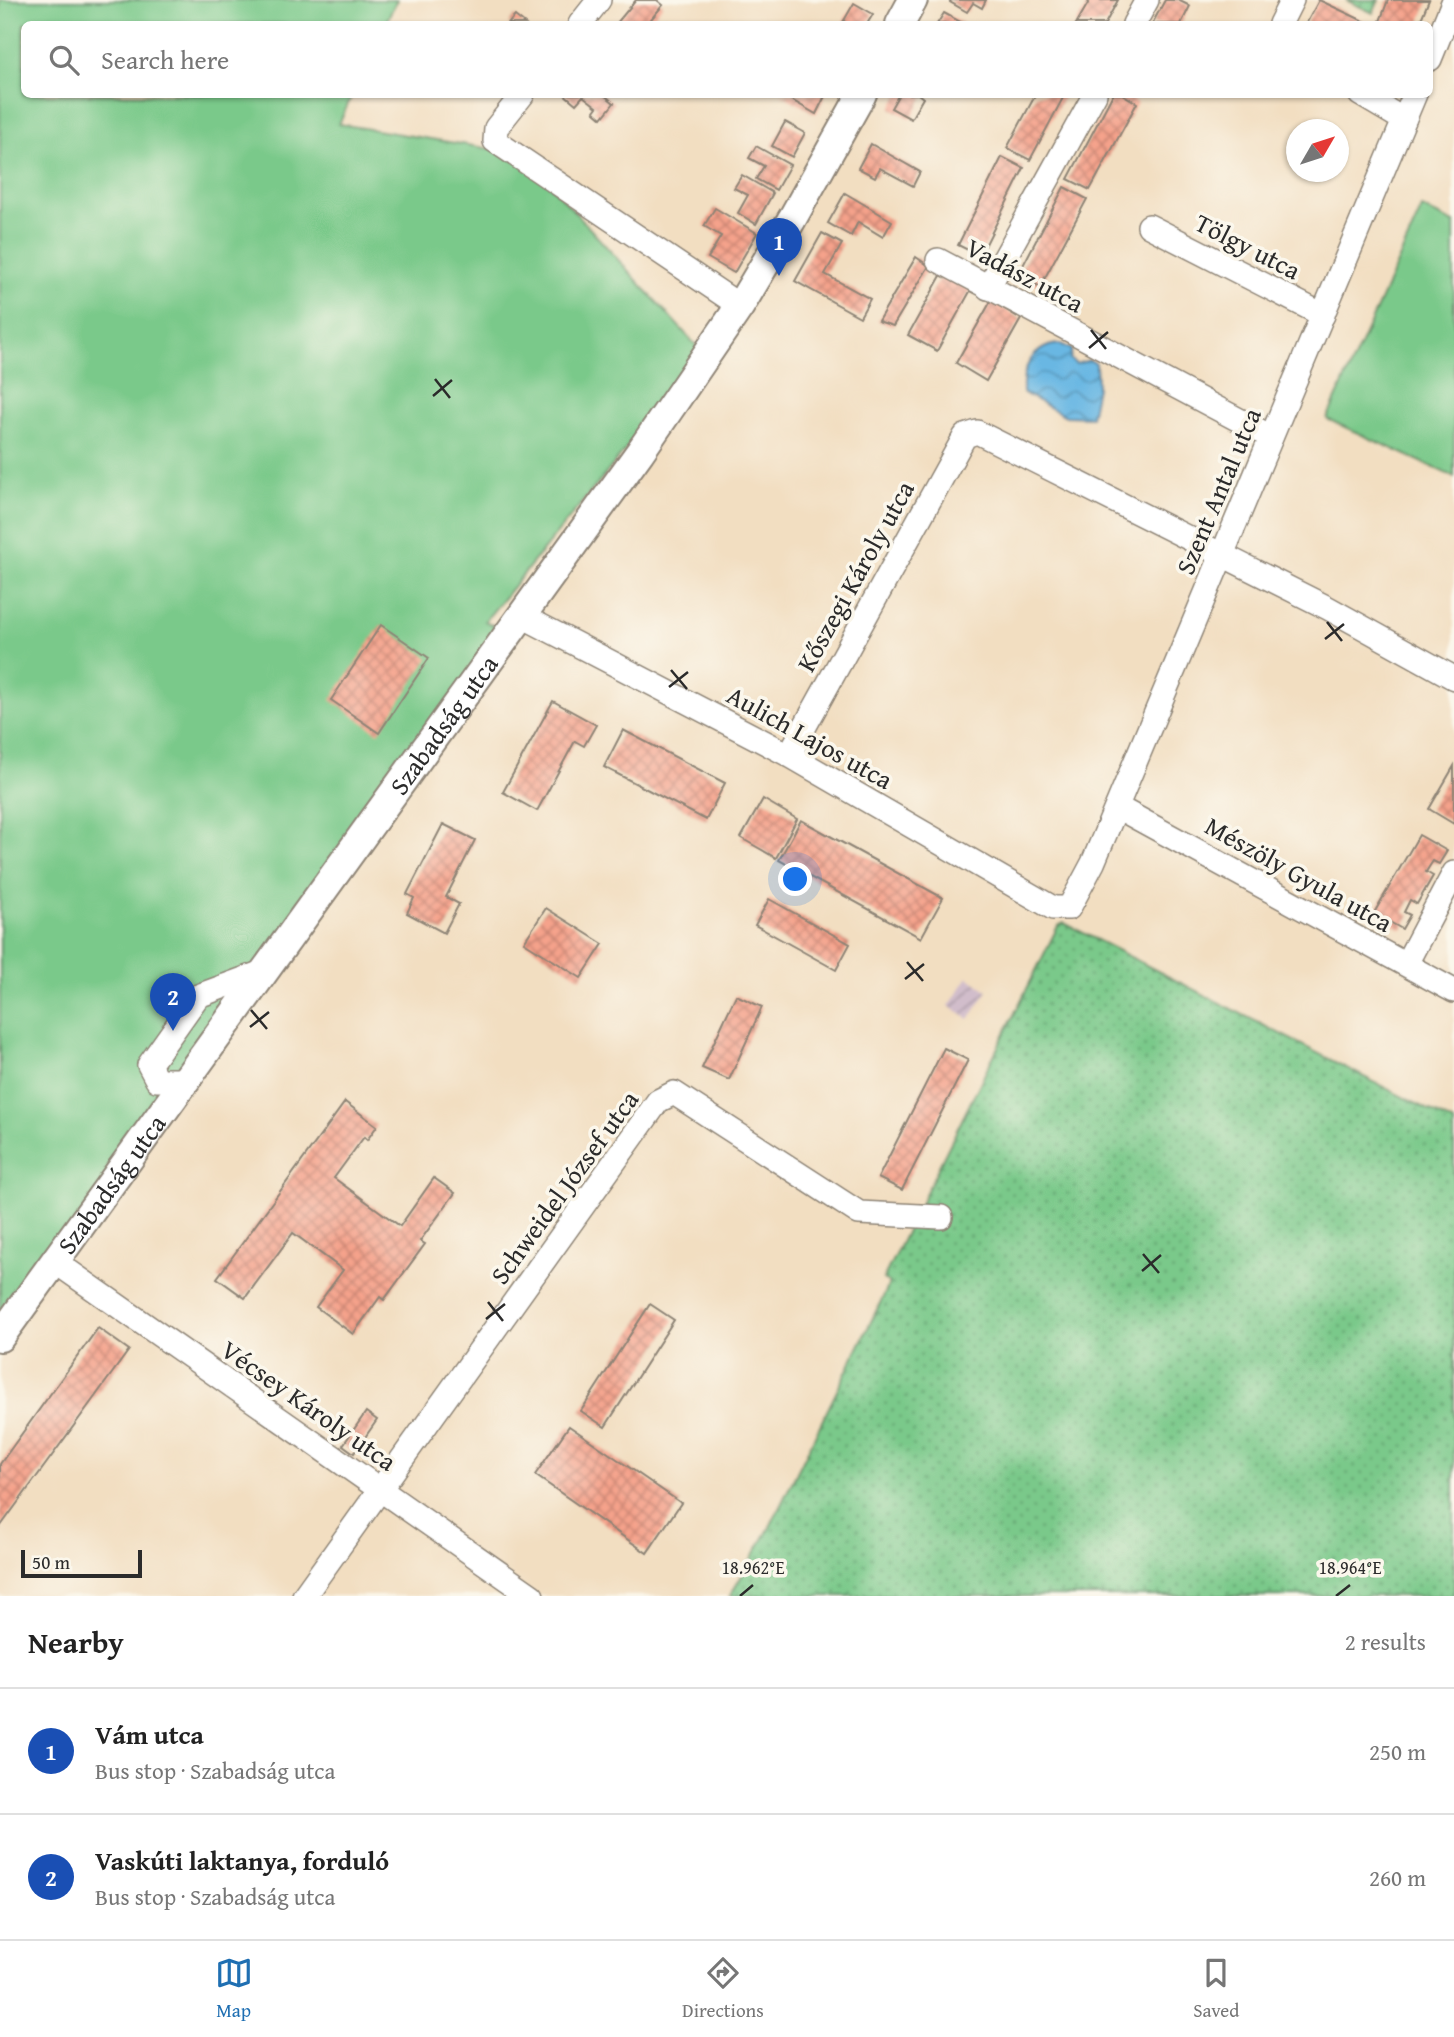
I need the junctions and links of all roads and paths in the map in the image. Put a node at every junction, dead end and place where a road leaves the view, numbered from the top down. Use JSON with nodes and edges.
{"nodes":[{"id":1,"x":599,"y":0,"type":"edge"},
{"id":2,"x":914,"y":0,"type":"edge"},
{"id":3,"x":1147,"y":0,"type":"edge"},
{"id":4,"x":1293,"y":0,"type":"edge"},
{"id":5,"x":1454,"y":0,"type":"edge"},
{"id":6,"x":582,"y":21,"type":"edge"},
{"id":7,"x":902,"y":21,"type":"edge"},
{"id":8,"x":1136,"y":21,"type":"edge"},
{"id":9,"x":1282,"y":21,"type":"edge"},
{"id":10,"x":1433,"y":52,"type":"edge"},
{"id":11,"x":520,"y":98,"type":"edge"},
{"id":12,"x":860,"y":98,"type":"edge"},
{"id":13,"x":1093,"y":98,"type":"edge"},
{"id":14,"x":1367,"y":98,"type":"edge"},
{"id":15,"x":1413,"y":98,"type":"edge"},
{"id":16,"x":1404,"y":120,"type":"junction"},
{"id":17,"x":1149,"y":226,"type":"dead end"},
{"id":18,"x":938,"y":260,"type":"dead end"},
{"id":19,"x":988,"y":288,"type":"junction"},
{"id":20,"x":740,"y":306,"type":"junction"},
{"id":21,"x":1322,"y":316,"type":"junction"},
{"id":22,"x":1271,"y":437,"type":"junction"},
{"id":23,"x":1222,"y":554,"type":"junction"},
{"id":24,"x":522,"y":616,"type":"junction"},
{"id":25,"x":1454,"y":678,"type":"edge"},
{"id":26,"x":789,"y":755,"type":"junction"},
{"id":27,"x":1117,"y":807,"type":"junction"},
{"id":28,"x":1454,"y":873,"type":"edge"},
{"id":29,"x":1069,"y":908,"type":"joint"},
{"id":30,"x":1406,"y":964,"type":"junction"},
{"id":31,"x":265,"y":971,"type":"junction"},
{"id":32,"x":1454,"y":990,"type":"edge"},
{"id":33,"x":186,"y":1080,"type":"junction"},
{"id":34,"x":941,"y":1217,"type":"dead end"},
{"id":35,"x":54,"y":1261,"type":"junction"},
{"id":36,"x":0,"y":1337,"type":"edge"},
{"id":37,"x":377,"y":1487,"type":"junction"},
{"id":38,"x":288,"y":1596,"type":"edge"},
{"id":39,"x":304,"y":1596,"type":"edge"},
{"id":40,"x":532,"y":1596,"type":"edge"}],
"edges":[{"from":1,"to":6,"type":"street"},
{"from":2,"to":7,"type":"main road"},
{"from":3,"to":8,"type":"street"},
{"from":4,"to":9,"type":"street"},
{"from":5,"to":10,"type":"street"},
{"from":11,"to":20,"type":"street"},
{"from":12,"to":20,"type":"main road","name":"Szabadság utca"},
{"from":13,"to":19,"type":"street"},
{"from":14,"to":16,"type":"street"},
{"from":15,"to":16,"type":"street","name":"Szent Antal utca"},
{"from":16,"to":21,"type":"street","name":"Szent Antal utca"},
{"from":17,"to":21,"type":"street","name":"Tölgy utca"},
{"from":18,"to":19,"type":"street","name":"Vadász utca"},
{"from":19,"to":22,"type":"street","name":"Vadász utca"},
{"from":20,"to":24,"type":"main road","name":"Szabadság utca"},
{"from":21,"to":22,"type":"street","name":"Szent Antal utca"},
{"from":22,"to":23,"type":"street","name":"Szent Antal utca"},
{"from":23,"to":25,"type":"street"},
{"from":23,"to":26,"type":"street","name":"Kőszegi Károly utca"},
{"from":23,"to":27,"type":"street","name":"Szent Antal utca"},
{"from":24,"to":26,"type":"street","name":"Aulich Lajos utca"},
{"from":24,"to":31,"type":"main road","name":"Szabadság utca"},
{"from":26,"to":29,"type":"street","name":"Aulich Lajos utca"},
{"from":27,"to":29,"type":"street","name":"Szent Antal utca"},
{"from":27,"to":30,"type":"street","name":"Mészöly Gyula utca"},
{"from":28,"to":30,"type":"street"},
{"from":30,"to":32,"type":"street","name":"Mészöly Gyula utca"},
{"from":31,"to":33,"type":"main road","name":"Szabadság utca"},
{"from":31,"to":33,"type":"street"},
{"from":33,"to":35,"type":"main road","name":"Szabadság utca"},
{"from":34,"to":37,"type":"street","name":"Schweidel József utca"},
{"from":35,"to":36,"type":"main road","name":"Szabadság utca"},
{"from":35,"to":37,"type":"street","name":"Vécsey Károly utca"},
{"from":37,"to":38,"type":"street","name":"Schweidel József utca"},
{"from":37,"to":39,"type":"street"},
{"from":37,"to":40,"type":"street","name":"Vécsey Károly utca"}]}
